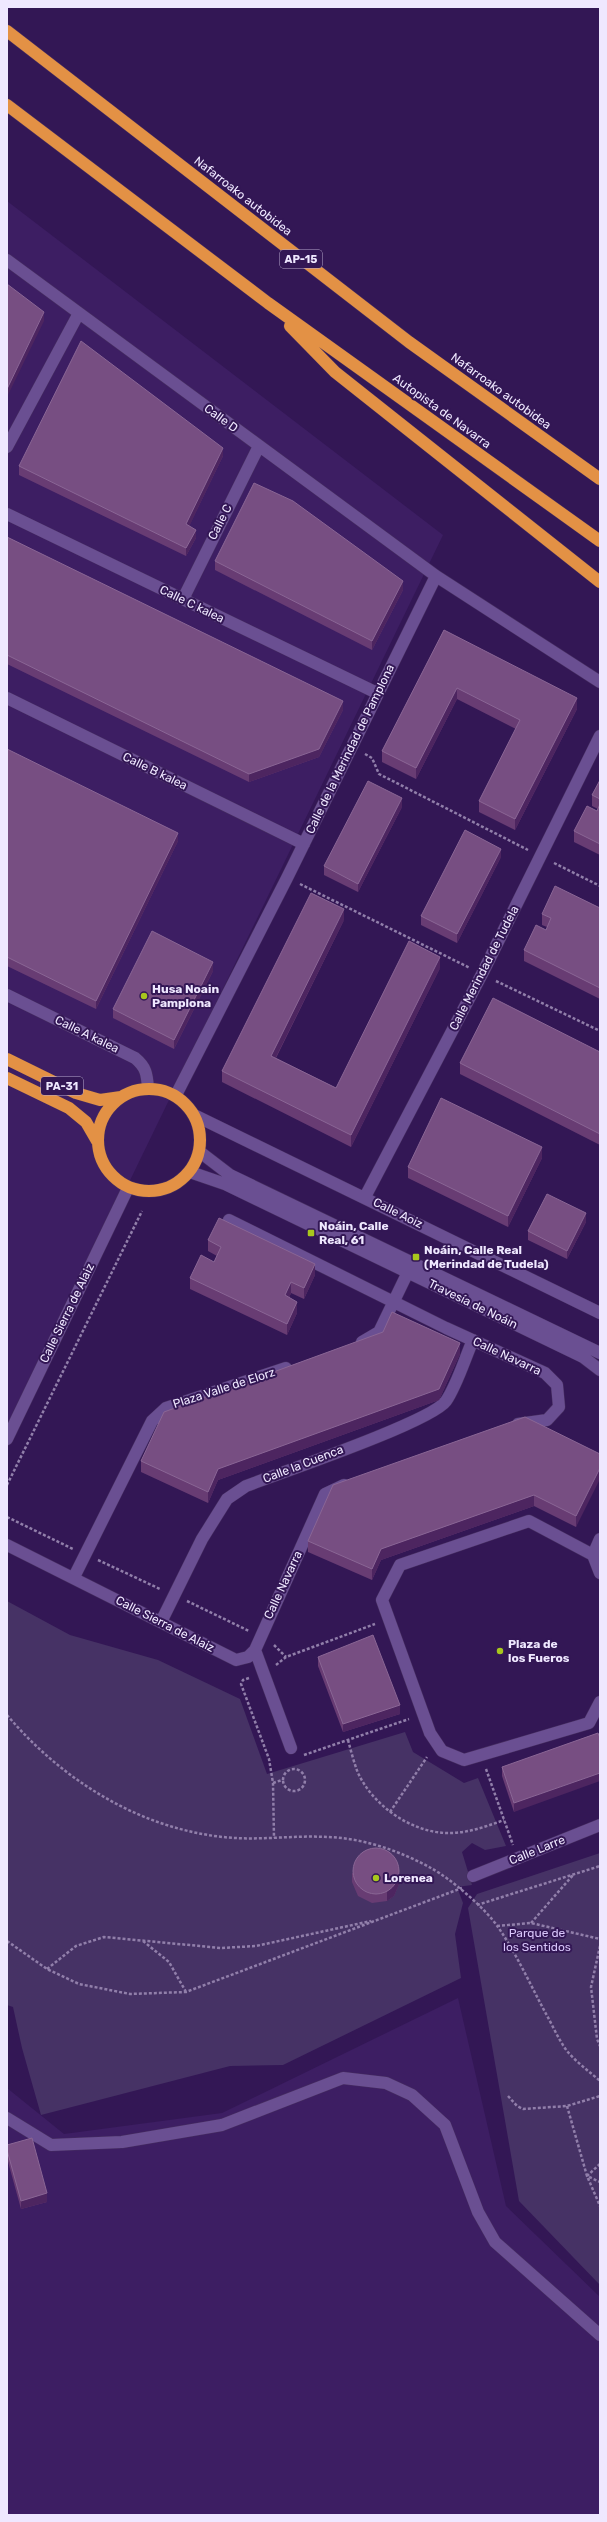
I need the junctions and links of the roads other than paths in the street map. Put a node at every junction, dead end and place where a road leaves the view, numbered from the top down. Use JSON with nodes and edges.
{"nodes":[{"id":1,"x":7,"y":31,"type":"edge"},
{"id":2,"x":7,"y":105,"type":"edge"},
{"id":3,"x":7,"y":260,"type":"edge"},
{"id":4,"x":268,"y":303,"type":"junction"},
{"id":5,"x":79,"y":313,"type":"junction"},
{"id":6,"x":259,"y":446,"type":"junction"},
{"id":7,"x":7,"y":447,"type":"edge"},
{"id":8,"x":600,"y":479,"type":"edge"},
{"id":9,"x":7,"y":514,"type":"edge"},
{"id":10,"x":600,"y":541,"type":"edge"},
{"id":11,"x":436,"y":576,"type":"junction"},
{"id":12,"x":600,"y":582,"type":"edge"},
{"id":13,"x":182,"y":599,"type":"junction"},
{"id":14,"x":600,"y":682,"type":"edge"},
{"id":15,"x":377,"y":693,"type":"junction"},
{"id":16,"x":7,"y":698,"type":"edge"},
{"id":17,"x":600,"y":736,"type":"edge"},
{"id":18,"x":304,"y":844,"type":"junction"},
{"id":19,"x":7,"y":995,"type":"edge"},
{"id":20,"x":7,"y":1059,"type":"edge"},
{"id":21,"x":7,"y":1078,"type":"edge"},
{"id":22,"x":148,"y":1088,"type":"junction"},
{"id":23,"x":176,"y":1095,"type":"junction"},
{"id":24,"x":121,"y":1097,"type":"junction"},
{"id":25,"x":194,"y":1115,"type":"junction"},
{"id":26,"x":97,"y":1141,"type":"junction"},
{"id":27,"x":200,"y":1152,"type":"junction"},
{"id":28,"x":190,"y":1172,"type":"junction"},
{"id":29,"x":128,"y":1188,"type":"junction"},
{"id":30,"x":365,"y":1197,"type":"junction"},
{"id":31,"x":229,"y":1220,"type":"dead end"},
{"id":32,"x":408,"y":1272,"type":"junction"},
{"id":33,"x":393,"y":1301,"type":"junction"},
{"id":34,"x":600,"y":1313,"type":"edge"},
{"id":35,"x":473,"y":1340,"type":"junction"},
{"id":36,"x":354,"y":1345,"type":"edge"},
{"id":37,"x":600,"y":1353,"type":"edge"},
{"id":38,"x":301,"y":1363,"type":"edge"},
{"id":39,"x":600,"y":1370,"type":"edge"},
{"id":40,"x":506,"y":1428,"type":"edge"},
{"id":41,"x":7,"y":1439,"type":"edge"},
{"id":42,"x":354,"y":1482,"type":"edge"},
{"id":43,"x":600,"y":1539,"type":"edge"},
{"id":44,"x":7,"y":1545,"type":"edge"},
{"id":45,"x":593,"y":1555,"type":"junction"},
{"id":46,"x":600,"y":1573,"type":"edge"},
{"id":47,"x":74,"y":1577,"type":"junction"},
{"id":48,"x":161,"y":1622,"type":"junction"},
{"id":49,"x":255,"y":1650,"type":"junction"},
{"id":50,"x":600,"y":1702,"type":"edge"},
{"id":51,"x":291,"y":1748,"type":"road end"},
{"id":52,"x":600,"y":1825,"type":"edge"},
{"id":53,"x":473,"y":1876,"type":"road end"},
{"id":54,"x":7,"y":2118,"type":"edge"},
{"id":55,"x":600,"y":2336,"type":"edge"}],
"edges":[{"from":1,"to":8,"type":"highway","name":"Nafarroako autobidea","number":"AP-15"},
{"from":2,"to":4,"type":"highway"},
{"from":3,"to":5,"type":"street","name":"Calle D"},
{"from":4,"to":10,"type":"highway","name":"Autopista de Navarra"},
{"from":4,"to":12,"type":"highway"},
{"from":5,"to":6,"type":"street","name":"Calle D"},
{"from":5,"to":7,"type":"street"},
{"from":6,"to":11,"type":"street","name":"Calle D"},
{"from":6,"to":13,"type":"street","name":"Calle C"},
{"from":9,"to":13,"type":"street","name":"Calle C kalea"},
{"from":11,"to":14,"type":"street"},
{"from":11,"to":15,"type":"street","name":"Calle de la Merindad de Pamplona"},
{"from":13,"to":15,"type":"street","name":"Calle C kalea"},
{"from":15,"to":18,"type":"street","name":"Calle de la Merindad de Pamplona"},
{"from":16,"to":18,"type":"street","name":"Calle B kalea"},
{"from":17,"to":30,"type":"street","name":"Calle Merindad de Tudela"},
{"from":18,"to":23,"type":"street","name":"Calle de la Merindad de Pamplona"},
{"from":19,"to":22,"type":"street","name":"Calle A kalea"},
{"from":20,"to":24,"type":"highway","number":"PA-31"},
{"from":21,"to":26,"type":"highway","number":"PA-31"},
{"from":22,"to":23,"type":"highway"},
{"from":22,"to":24,"type":"highway"},
{"from":23,"to":25,"type":"highway"},
{"from":24,"to":26,"type":"highway"},
{"from":25,"to":27,"type":"highway"},
{"from":25,"to":30,"type":"street","name":"Calle Aoiz"},
{"from":26,"to":29,"type":"highway"},
{"from":27,"to":28,"type":"highway"},
{"from":27,"to":37,"type":"street","name":"Travesía de Noáin"},
{"from":28,"to":29,"type":"highway"},
{"from":28,"to":32,"type":"street","name":"Travesía de Noáin"},
{"from":29,"to":41,"type":"street","name":"Calle Sierra de Alaiz"},
{"from":30,"to":34,"type":"street","name":"Calle Aoiz"},
{"from":31,"to":33,"type":"street","name":"Calle Navarra"},
{"from":32,"to":33,"type":"street"},
{"from":32,"to":39,"type":"street","name":"Travesía de Noáin"},
{"from":33,"to":35,"type":"street","name":"Calle Navarra"},
{"from":33,"to":36,"type":"street"},
{"from":35,"to":40,"type":"street","name":"Calle Navarra"},
{"from":35,"to":48,"type":"street","name":"Calle la Cuenca"},
{"from":38,"to":47,"type":"street","name":"Plaza Valle de Elorz"},
{"from":42,"to":49,"type":"street","name":"Calle Navarra"},
{"from":43,"to":45,"type":"street"},
{"from":44,"to":47,"type":"street","name":"Calle Sierra de Alaiz"},
{"from":45,"to":46,"type":"street"},
{"from":45,"to":50,"type":"street"},
{"from":47,"to":48,"type":"street","name":"Calle Sierra de Alaiz"},
{"from":48,"to":49,"type":"street","name":"Calle Sierra de Alaiz"},
{"from":49,"to":51,"type":"street"},
{"from":52,"to":53,"type":"street","name":"Calle Larre"},
{"from":54,"to":55,"type":"street"}]}
